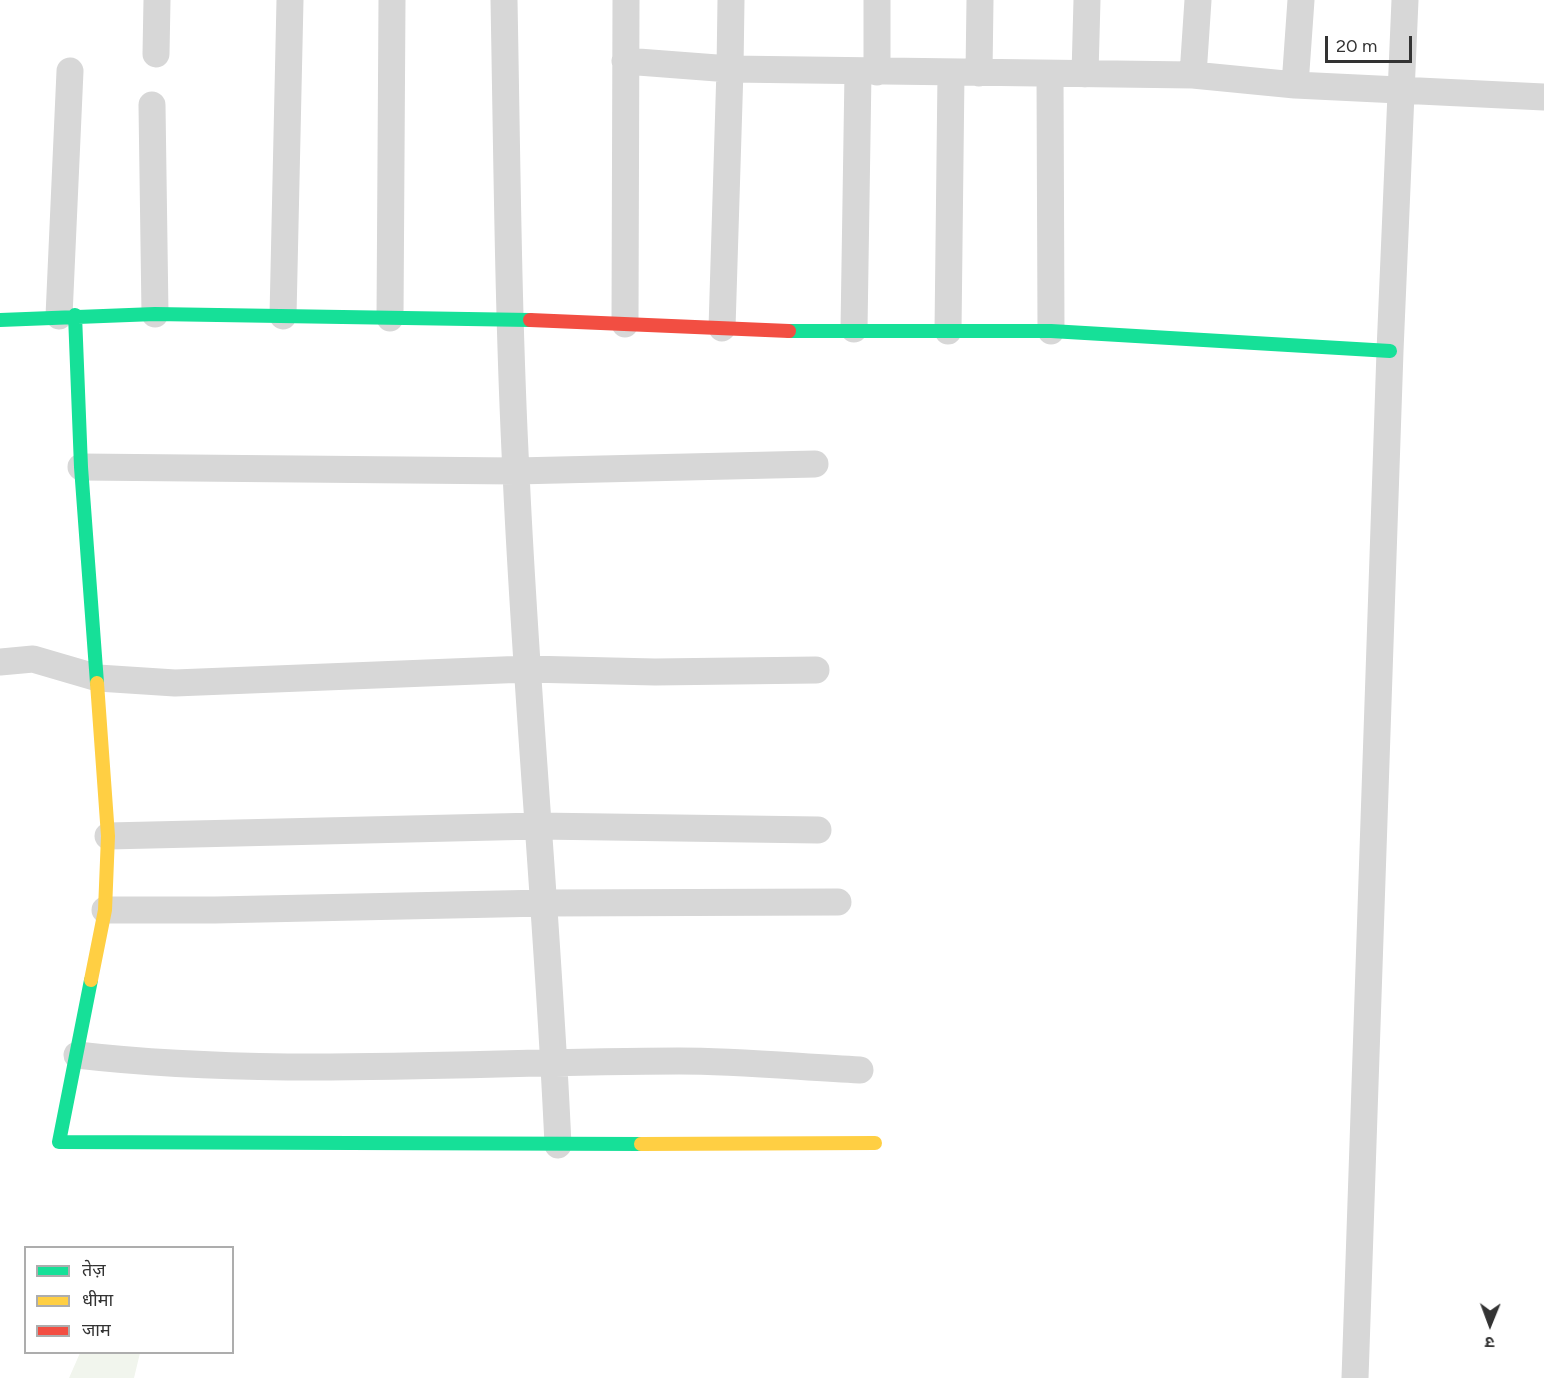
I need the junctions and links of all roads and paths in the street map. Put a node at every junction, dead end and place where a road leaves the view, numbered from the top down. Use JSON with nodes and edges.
{"nodes":[{"id":1,"x":157,"y":0,"type":"edge"},
{"id":2,"x":290,"y":0,"type":"edge"},
{"id":3,"x":392,"y":0,"type":"edge"},
{"id":4,"x":504,"y":0,"type":"edge"},
{"id":5,"x":626,"y":0,"type":"edge"},
{"id":6,"x":731,"y":0,"type":"edge"},
{"id":7,"x":877,"y":0,"type":"edge"},
{"id":8,"x":980,"y":0,"type":"edge"},
{"id":9,"x":1087,"y":0,"type":"edge"},
{"id":10,"x":1197,"y":0,"type":"edge"},
{"id":11,"x":1301,"y":0,"type":"edge"},
{"id":12,"x":1405,"y":0,"type":"edge"},
{"id":13,"x":156,"y":54,"type":"dead end"},
{"id":14,"x":625,"y":61,"type":"junction"},
{"id":15,"x":730,"y":69,"type":"junction"},
{"id":16,"x":70,"y":71,"type":"dead end"},
{"id":17,"x":867,"y":72,"type":"junction"},
{"id":18,"x":951,"y":73,"type":"junction"},
{"id":19,"x":979,"y":73,"type":"junction"},
{"id":20,"x":1050,"y":74,"type":"junction"},
{"id":21,"x":1085,"y":74,"type":"junction"},
{"id":22,"x":1193,"y":75,"type":"junction"},
{"id":23,"x":1295,"y":85,"type":"junction"},
{"id":24,"x":1402,"y":89,"type":"junction"},
{"id":25,"x":1544,"y":97,"type":"edge"},
{"id":26,"x":152,"y":105,"type":"dead end"},
{"id":27,"x":155,"y":314,"type":"junction"},
{"id":28,"x":67,"y":315,"type":"junction"},
{"id":29,"x":283,"y":316,"type":"junction"},
{"id":30,"x":390,"y":318,"type":"junction"},
{"id":31,"x":0,"y":320,"type":"edge"},
{"id":32,"x":511,"y":321,"type":"junction"},
{"id":33,"x":625,"y":324,"type":"junction"},
{"id":34,"x":722,"y":328,"type":"junction"},
{"id":35,"x":854,"y":329,"type":"junction"},
{"id":36,"x":948,"y":331,"type":"junction"},
{"id":37,"x":1052,"y":331,"type":"junction"},
{"id":38,"x":1390,"y":351,"type":"junction"},
{"id":39,"x":814,"y":464,"type":"dead end"},
{"id":40,"x":81,"y":467,"type":"junction"},
{"id":41,"x":516,"y":471,"type":"junction"},
{"id":42,"x":0,"y":662,"type":"edge"},
{"id":43,"x":527,"y":669,"type":"junction"},
{"id":44,"x":816,"y":670,"type":"dead end"},
{"id":45,"x":98,"y":678,"type":"junction"},
{"id":46,"x":538,"y":826,"type":"junction"},
{"id":47,"x":818,"y":830,"type":"dead end"},
{"id":48,"x":108,"y":836,"type":"junction"},
{"id":49,"x":546,"y":903,"type":"junction"},
{"id":50,"x":838,"y":903,"type":"dead end"},
{"id":51,"x":105,"y":910,"type":"junction"},
{"id":52,"x":77,"y":1055,"type":"junction"},
{"id":53,"x":555,"y":1063,"type":"junction"},
{"id":54,"x":860,"y":1070,"type":"dead end"},
{"id":55,"x":875,"y":1143,"type":"dead end"},
{"id":56,"x":558,"y":1145,"type":"junction"},
{"id":57,"x":1355,"y":1378,"type":"edge"}],
"edges":[{"from":1,"to":13,"type":"street"},
{"from":2,"to":29,"type":"street"},
{"from":3,"to":30,"type":"street"},
{"from":4,"to":32,"type":"street"},
{"from":5,"to":14,"type":"street"},
{"from":6,"to":15,"type":"street"},
{"from":7,"to":17,"type":"street"},
{"from":8,"to":19,"type":"street"},
{"from":9,"to":21,"type":"street"},
{"from":10,"to":22,"type":"street"},
{"from":11,"to":23,"type":"street"},
{"from":12,"to":24,"type":"street"},
{"from":14,"to":15,"type":"street"},
{"from":14,"to":33,"type":"street"},
{"from":15,"to":17,"type":"street"},
{"from":15,"to":34,"type":"street"},
{"from":16,"to":28,"type":"street"},
{"from":17,"to":18,"type":"street"},
{"from":17,"to":35,"type":"street"},
{"from":18,"to":19,"type":"street"},
{"from":18,"to":36,"type":"street"},
{"from":19,"to":20,"type":"street"},
{"from":20,"to":21,"type":"street"},
{"from":20,"to":37,"type":"street"},
{"from":21,"to":22,"type":"street"},
{"from":22,"to":23,"type":"street"},
{"from":23,"to":24,"type":"street"},
{"from":24,"to":25,"type":"street"},
{"from":24,"to":38,"type":"street"},
{"from":26,"to":27,"type":"street"},
{"from":27,"to":28,"type":"street"},
{"from":27,"to":29,"type":"street"},
{"from":28,"to":31,"type":"street"},
{"from":28,"to":40,"type":"street"},
{"from":29,"to":30,"type":"street"},
{"from":30,"to":32,"type":"street"},
{"from":32,"to":33,"type":"street"},
{"from":32,"to":41,"type":"street"},
{"from":33,"to":34,"type":"street"},
{"from":34,"to":35,"type":"street"},
{"from":35,"to":36,"type":"street"},
{"from":36,"to":37,"type":"street"},
{"from":37,"to":38,"type":"street"},
{"from":38,"to":57,"type":"street"},
{"from":39,"to":41,"type":"street"},
{"from":40,"to":41,"type":"street"},
{"from":40,"to":45,"type":"street"},
{"from":41,"to":43,"type":"street"},
{"from":42,"to":45,"type":"street"},
{"from":43,"to":44,"type":"street"},
{"from":43,"to":45,"type":"street"},
{"from":43,"to":46,"type":"street"},
{"from":45,"to":48,"type":"street"},
{"from":46,"to":47,"type":"street"},
{"from":46,"to":48,"type":"street"},
{"from":46,"to":49,"type":"street"},
{"from":48,"to":51,"type":"street"},
{"from":49,"to":50,"type":"street"},
{"from":49,"to":51,"type":"street"},
{"from":49,"to":53,"type":"street"},
{"from":51,"to":52,"type":"street"},
{"from":52,"to":53,"type":"street"},
{"from":52,"to":56,"type":"street"},
{"from":53,"to":54,"type":"street"},
{"from":53,"to":56,"type":"street"},
{"from":55,"to":56,"type":"street"}]}
